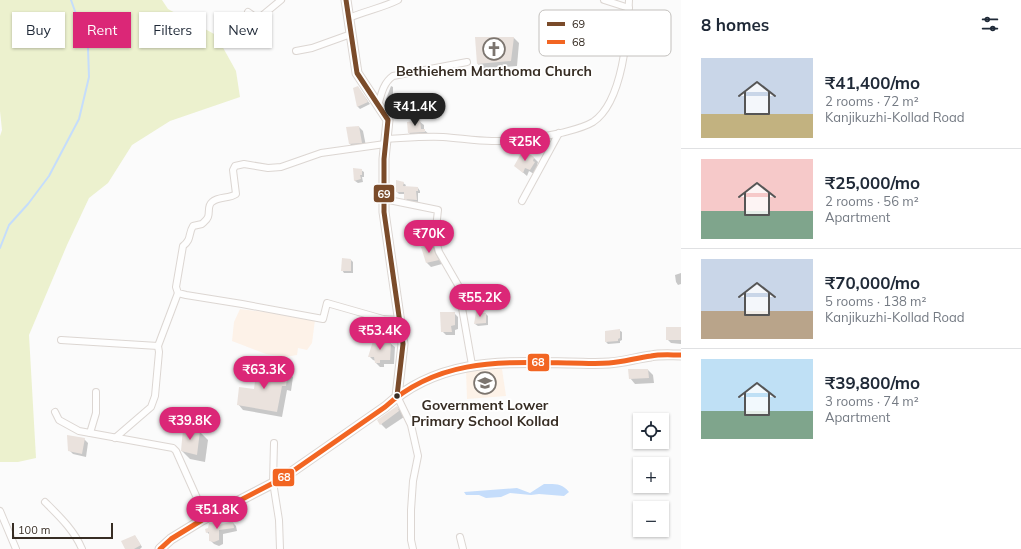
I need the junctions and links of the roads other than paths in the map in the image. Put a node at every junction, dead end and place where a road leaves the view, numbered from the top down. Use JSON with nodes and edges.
{"nodes":[{"id":1,"x":281,"y":0,"type":"edge"},
{"id":2,"x":346,"y":0,"type":"edge"},
{"id":3,"x":398,"y":0,"type":"edge"},
{"id":4,"x":604,"y":0,"type":"edge"},
{"id":5,"x":629,"y":0,"type":"edge"},
{"id":6,"x":629,"y":8,"type":"joint"},
{"id":7,"x":266,"y":12,"type":"edge"},
{"id":8,"x":348,"y":18,"type":"junction"},
{"id":9,"x":351,"y":34,"type":"junction"},
{"id":10,"x":296,"y":51,"type":"dead end"},
{"id":11,"x":624,"y":56,"type":"edge"},
{"id":12,"x":467,"y":62,"type":"dead end"},
{"id":13,"x":378,"y":106,"type":"junction"},
{"id":14,"x":559,"y":133,"type":"junction"},
{"id":15,"x":385,"y":142,"type":"junction"},
{"id":16,"x":384,"y":198,"type":"junction"},
{"id":17,"x":522,"y":201,"type":"dead end"},
{"id":18,"x":178,"y":293,"type":"junction"},
{"id":19,"x":400,"y":320,"type":"junction"},
{"id":20,"x":61,"y":340,"type":"dead end"},
{"id":21,"x":158,"y":346,"type":"junction"},
{"id":22,"x":681,"y":355,"type":"edge"},
{"id":23,"x":472,"y":365,"type":"junction"},
{"id":24,"x":96,"y":392,"type":"dead end"},
{"id":25,"x":397,"y":396,"type":"junction"},
{"id":26,"x":55,"y":412,"type":"dead end"},
{"id":27,"x":90,"y":433,"type":"junction"},
{"id":28,"x":115,"y":438,"type":"junction"},
{"id":29,"x":274,"y":443,"type":"dead end"},
{"id":30,"x":274,"y":482,"type":"junction"},
{"id":31,"x":45,"y":502,"type":"dead end"},
{"id":32,"x":0,"y":511,"type":"edge"},
{"id":33,"x":202,"y":520,"type":"junction"},
{"id":34,"x":460,"y":537,"type":"dead end"},
{"id":35,"x":16,"y":549,"type":"edge"},
{"id":36,"x":82,"y":549,"type":"edge"},
{"id":37,"x":160,"y":549,"type":"edge"},
{"id":38,"x":280,"y":549,"type":"edge"},
{"id":39,"x":413,"y":549,"type":"edge"},
{"id":40,"x":463,"y":549,"type":"edge"}],
"edges":[{"from":1,"to":7,"type":"street"},
{"from":2,"to":8,"type":"main road"},
{"from":3,"to":8,"type":"street"},
{"from":4,"to":6,"type":"street"},
{"from":5,"to":6,"type":"street"},
{"from":8,"to":9,"type":"main road"},
{"from":9,"to":10,"type":"street"},
{"from":9,"to":13,"type":"main road"},
{"from":11,"to":14,"type":"street"},
{"from":12,"to":13,"type":"street"},
{"from":13,"to":15,"type":"main road"},
{"from":14,"to":15,"type":"street"},
{"from":14,"to":17,"type":"street"},
{"from":15,"to":16,"type":"main road"},
{"from":15,"to":18,"type":"street"},
{"from":16,"to":19,"type":"main road"},
{"from":16,"to":23,"type":"street"},
{"from":18,"to":19,"type":"street"},
{"from":18,"to":21,"type":"street"},
{"from":19,"to":25,"type":"main road"},
{"from":20,"to":21,"type":"street"},
{"from":21,"to":28,"type":"street"},
{"from":22,"to":23,"type":"main road"},
{"from":23,"to":25,"type":"main road"},
{"from":24,"to":27,"type":"street"},
{"from":25,"to":30,"type":"main road"},
{"from":25,"to":39,"type":"street"},
{"from":26,"to":27,"type":"street"},
{"from":27,"to":28,"type":"street"},
{"from":28,"to":33,"type":"street"},
{"from":29,"to":30,"type":"street"},
{"from":30,"to":33,"type":"main road"},
{"from":30,"to":38,"type":"street"},
{"from":31,"to":36,"type":"street"},
{"from":32,"to":35,"type":"street"},
{"from":33,"to":37,"type":"main road"},
{"from":34,"to":40,"type":"street"}]}
